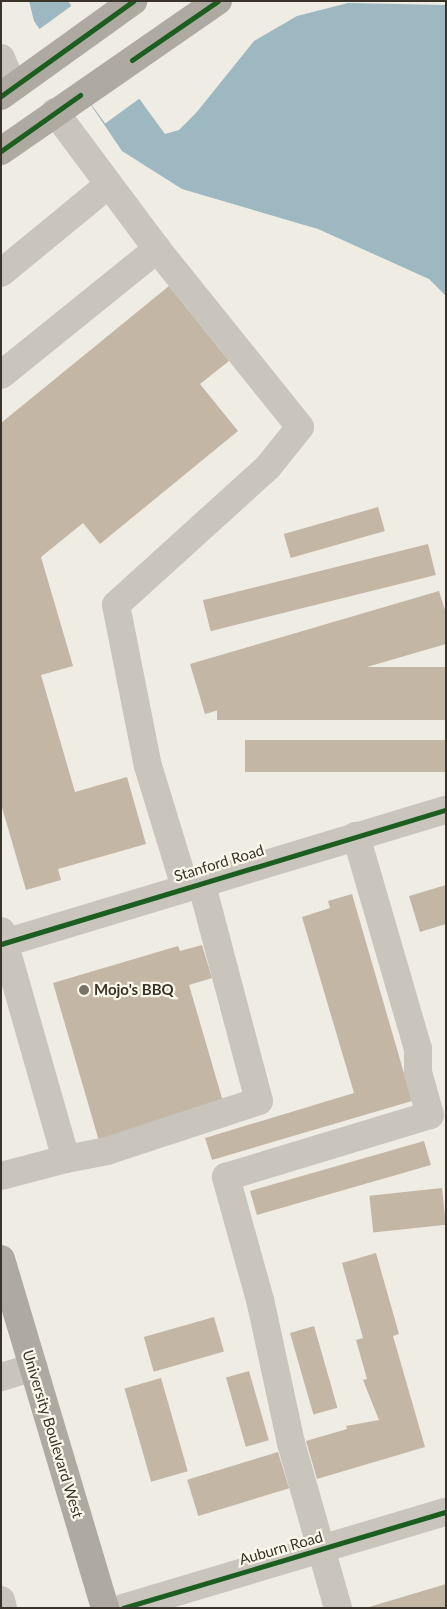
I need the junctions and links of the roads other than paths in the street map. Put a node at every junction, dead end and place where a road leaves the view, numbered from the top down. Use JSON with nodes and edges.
{"nodes":[{"id":1,"x":133,"y":1,"type":"edge"},
{"id":2,"x":218,"y":1,"type":"edge"},
{"id":3,"x":1,"y":58,"type":"edge"},
{"id":4,"x":7,"y":91,"type":"edge"},
{"id":5,"x":55,"y":112,"type":"junction"},
{"id":6,"x":1,"y":151,"type":"edge"},
{"id":7,"x":108,"y":185,"type":"junction"},
{"id":8,"x":157,"y":249,"type":"junction"},
{"id":9,"x":1,"y":273,"type":"edge"},
{"id":10,"x":1,"y":375,"type":"edge"},
{"id":11,"x":446,"y":810,"type":"edge"},
{"id":12,"x":356,"y":836,"type":"junction"},
{"id":13,"x":193,"y":884,"type":"junction"},
{"id":14,"x":2,"y":939,"type":"edge"},
{"id":15,"x":438,"y":1122,"type":"edge"},
{"id":16,"x":66,"y":1159,"type":"junction"},
{"id":17,"x":1,"y":1176,"type":"edge"},
{"id":18,"x":1,"y":1259,"type":"edge"},
{"id":19,"x":33,"y":1366,"type":"junction"},
{"id":20,"x":1,"y":1377,"type":"edge"},
{"id":21,"x":446,"y":1512,"type":"edge"},
{"id":22,"x":321,"y":1549,"type":"junction"},
{"id":23,"x":1,"y":1600,"type":"edge"},
{"id":24,"x":4,"y":1608,"type":"edge"},
{"id":25,"x":105,"y":1608,"type":"edge"},
{"id":26,"x":123,"y":1608,"type":"edge"},
{"id":27,"x":338,"y":1608,"type":"edge"}],
"edges":[{"from":1,"to":4,"type":"main road"},
{"from":2,"to":5,"type":"main road"},
{"from":3,"to":4,"type":"street"},
{"from":5,"to":6,"type":"main road"},
{"from":5,"to":7,"type":"street"},
{"from":7,"to":8,"type":"street"},
{"from":7,"to":9,"type":"street"},
{"from":8,"to":10,"type":"street"},
{"from":8,"to":13,"type":"street"},
{"from":11,"to":12,"type":"street","name":"Stanford Road"},
{"from":12,"to":13,"type":"street","name":"Stanford Road"},
{"from":12,"to":15,"type":"street"},
{"from":13,"to":14,"type":"street","name":"Stanford Road"},
{"from":13,"to":16,"type":"street"},
{"from":14,"to":16,"type":"street"},
{"from":15,"to":22,"type":"street"},
{"from":16,"to":17,"type":"street"},
{"from":18,"to":19,"type":"main road","name":"University Boulevard West"},
{"from":19,"to":20,"type":"street"},
{"from":19,"to":25,"type":"main road","name":"University Boulevard West"},
{"from":21,"to":22,"type":"street","name":"Auburn Road"},
{"from":22,"to":26,"type":"street","name":"Auburn Road"},
{"from":22,"to":27,"type":"street"},
{"from":23,"to":24,"type":"street"}]}
